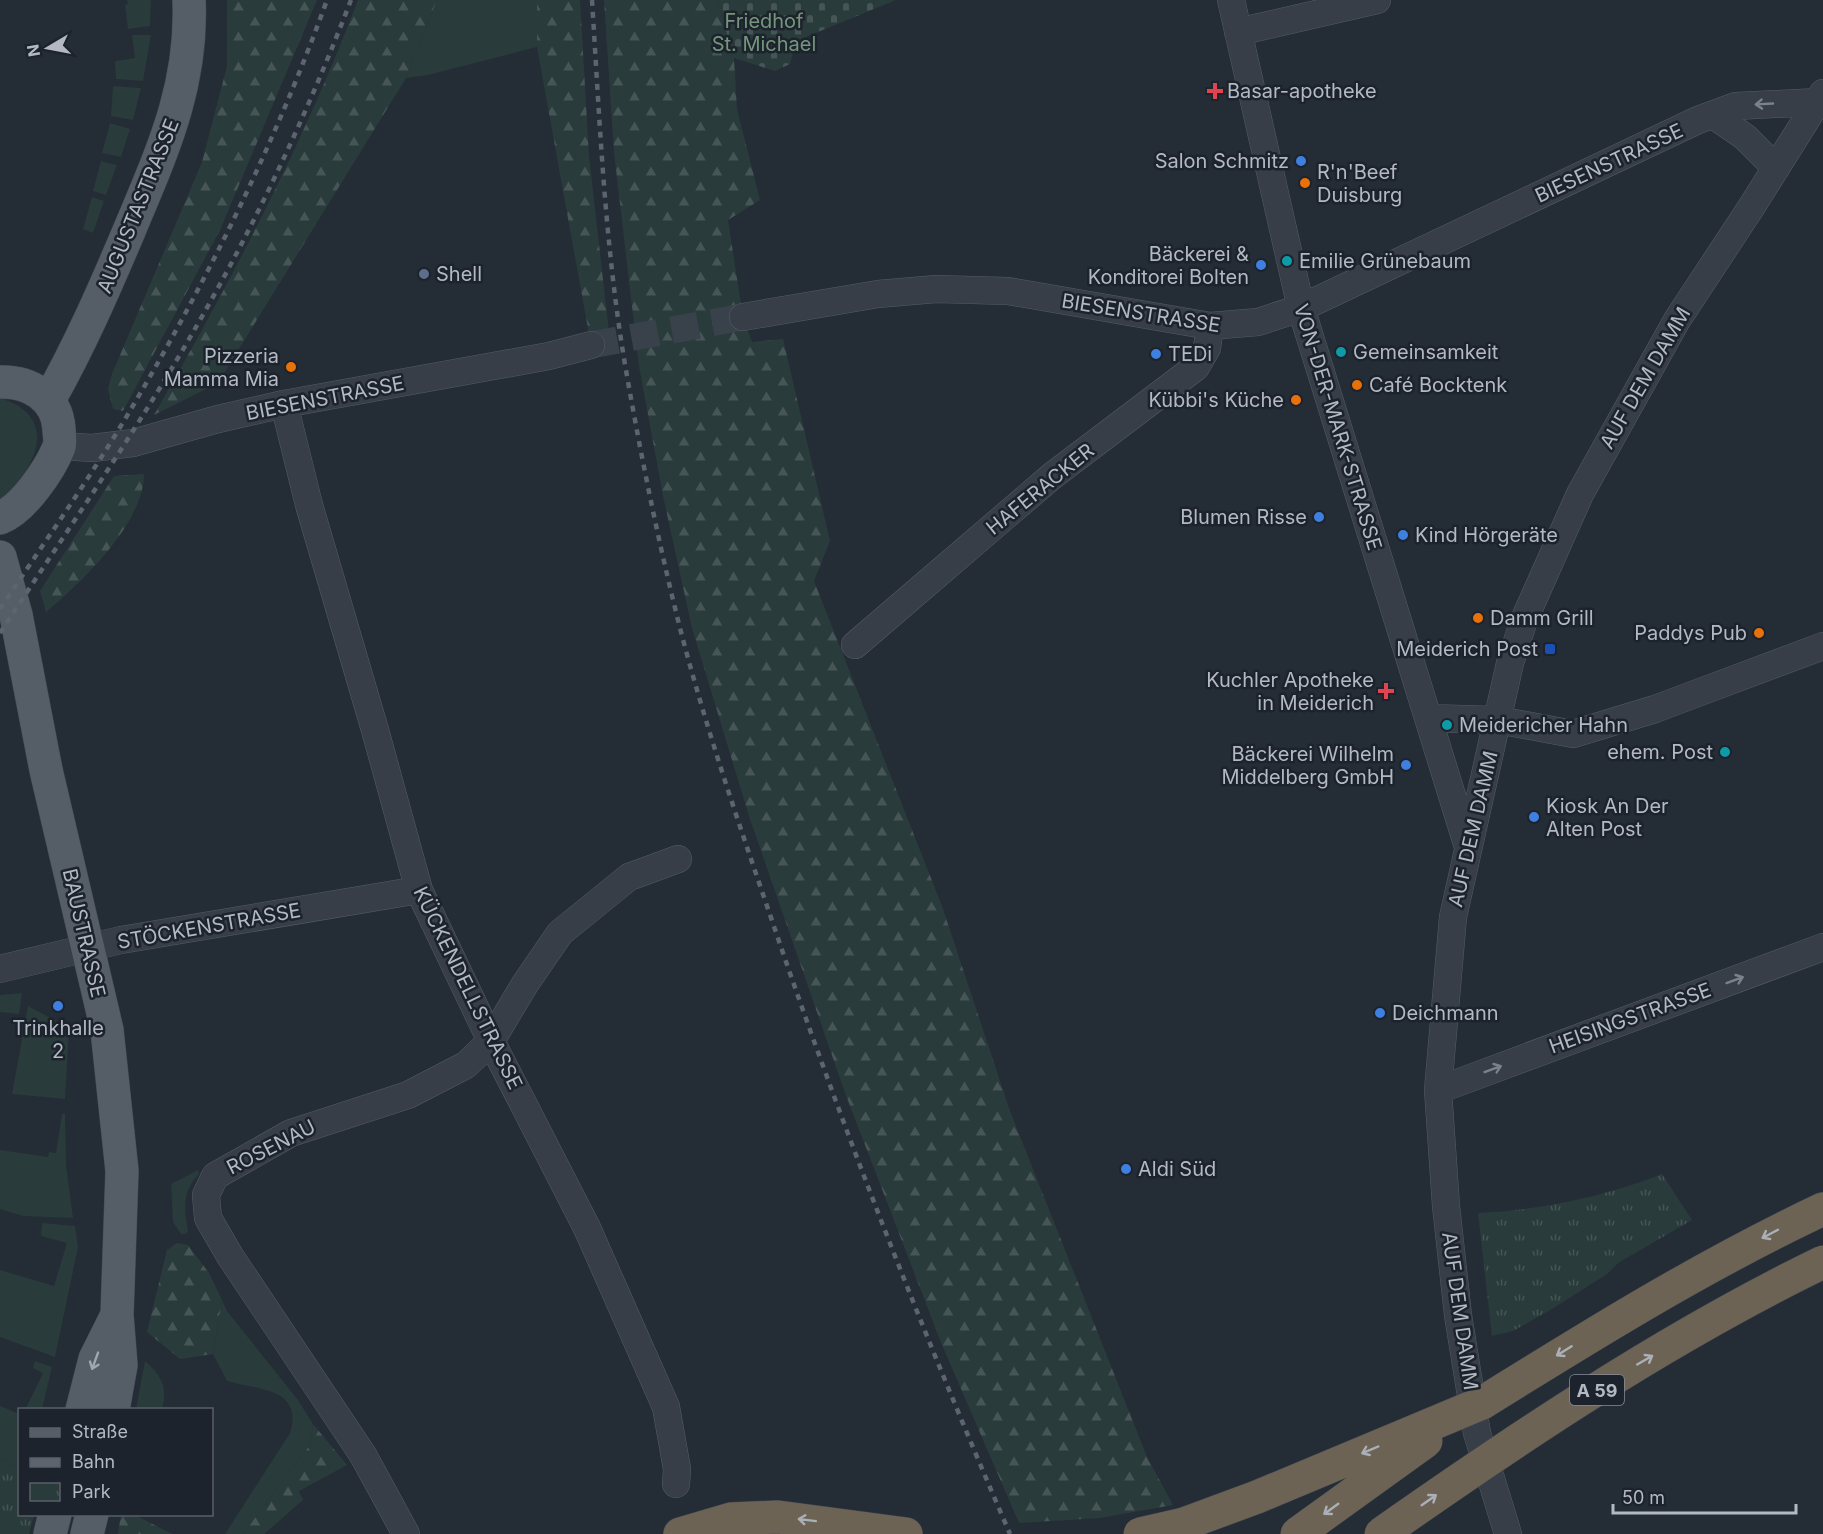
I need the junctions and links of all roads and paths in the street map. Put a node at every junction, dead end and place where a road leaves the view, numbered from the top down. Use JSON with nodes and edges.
{"nodes":[{"id":1,"x":189,"y":0,"type":"edge"},
{"id":2,"x":1231,"y":0,"type":"edge"},
{"id":3,"x":1377,"y":0,"type":"edge"},
{"id":4,"x":1238,"y":32,"type":"junction"},
{"id":5,"x":1820,"y":98,"type":"edge"},
{"id":6,"x":1713,"y":115,"type":"junction"},
{"id":7,"x":1776,"y":168,"type":"junction"},
{"id":8,"x":1301,"y":308,"type":"junction"},
{"id":9,"x":743,"y":317,"type":"tunnel mouth"},
{"id":10,"x":1210,"y":326,"type":"junction"},
{"id":11,"x":591,"y":345,"type":"tunnel mouth"},
{"id":12,"x":0,"y":381,"type":"edge"},
{"id":13,"x":49,"y":400,"type":"junction"},
{"id":14,"x":284,"y":404,"type":"junction"},
{"id":15,"x":60,"y":446,"type":"junction"},
{"id":16,"x":0,"y":518,"type":"edge"},
{"id":17,"x":0,"y":557,"type":"edge"},
{"id":18,"x":855,"y":645,"type":"dead end"},
{"id":19,"x":1823,"y":646,"type":"edge"},
{"id":20,"x":1428,"y":718,"type":"junction"},
{"id":21,"x":1498,"y":720,"type":"junction"},
{"id":22,"x":1468,"y":848,"type":"junction"},
{"id":23,"x":678,"y":859,"type":"dead end"},
{"id":24,"x":419,"y":890,"type":"junction"},
{"id":25,"x":1823,"y":947,"type":"edge"},
{"id":26,"x":87,"y":948,"type":"junction"},
{"id":27,"x":0,"y":969,"type":"edge"},
{"id":28,"x":491,"y":1041,"type":"junction"},
{"id":29,"x":1438,"y":1090,"type":"junction"},
{"id":30,"x":1823,"y":1209,"type":"edge"},
{"id":31,"x":1823,"y":1262,"type":"edge"},
{"id":32,"x":117,"y":1316,"type":"junction"},
{"id":33,"x":1482,"y":1403,"type":"junction"},
{"id":34,"x":82,"y":1408,"type":"edge"},
{"id":35,"x":113,"y":1408,"type":"edge"},
{"id":36,"x":676,"y":1484,"type":"dead end"},
{"id":37,"x":55,"y":1516,"type":"edge"},
{"id":38,"x":92,"y":1516,"type":"edge"},
{"id":39,"x":50,"y":1534,"type":"edge"},
{"id":40,"x":87,"y":1534,"type":"edge"},
{"id":41,"x":406,"y":1534,"type":"edge"},
{"id":42,"x":680,"y":1534,"type":"edge"},
{"id":43,"x":906,"y":1534,"type":"edge"},
{"id":44,"x":1140,"y":1534,"type":"edge"},
{"id":45,"x":1297,"y":1534,"type":"edge"},
{"id":46,"x":1381,"y":1534,"type":"edge"},
{"id":47,"x":1508,"y":1534,"type":"edge"}],
"edges":[{"from":1,"to":13,"type":"main road","name":"AUGUSTASTRASSE"},
{"from":2,"to":4,"type":"street","name":"VON-DER-MARK-STRASSE"},
{"from":3,"to":4,"type":"street"},
{"from":4,"to":8,"type":"street","name":"VON-DER-MARK-STRASSE"},
{"from":5,"to":6,"type":"street","name":"BIESENSTRASSE","one_way":true},
{"from":5,"to":7,"type":"street","name":"AUF DEM DAMM"},
{"from":6,"to":7,"type":"street"},
{"from":6,"to":8,"type":"street","name":"BIESENSTRASSE"},
{"from":7,"to":21,"type":"street","name":"AUF DEM DAMM"},
{"from":8,"to":10,"type":"street","name":"BIESENSTRASSE"},
{"from":8,"to":20,"type":"street","name":"VON-DER-MARK-STRASSE"},
{"from":9,"to":10,"type":"street","name":"BIESENSTRASSE"},
{"from":10,"to":18,"type":"street","name":"HAFERACKER"},
{"from":11,"to":14,"type":"street","name":"BIESENSTRASSE"},
{"from":12,"to":13,"type":"main road"},
{"from":13,"to":15,"type":"main road"},
{"from":14,"to":15,"type":"street","name":"BIESENSTRASSE"},
{"from":14,"to":24,"type":"street","name":"KÜCKENDELLSTRASSE"},
{"from":15,"to":16,"type":"main road"},
{"from":17,"to":26,"type":"main road","name":"BAUSTRASSE"},
{"from":19,"to":21,"type":"street"},
{"from":20,"to":21,"type":"street"},
{"from":20,"to":22,"type":"street","name":"VON-DER-MARK-STRASSE"},
{"from":21,"to":22,"type":"street","name":"AUF DEM DAMM"},
{"from":22,"to":29,"type":"street","name":"AUF DEM DAMM"},
{"from":23,"to":28,"type":"street","name":"ROSENAU"},
{"from":24,"to":26,"type":"street","name":"STÖCKENSTRASSE"},
{"from":24,"to":28,"type":"street","name":"KÜCKENDELLSTRASSE"},
{"from":29,"to":25,"type":"street","name":"HEISINGSTRASSE","one_way":true},
{"from":26,"to":27,"type":"street","name":"STÖCKENSTRASSE"},
{"from":26,"to":32,"type":"main road","name":"BAUSTRASSE"},
{"from":28,"to":36,"type":"street","name":"KÜCKENDELLSTRASSE"},
{"from":28,"to":41,"type":"street","name":"ROSENAU"},
{"from":29,"to":47,"type":"street","name":"AUF DEM DAMM"},
{"from":30,"to":33,"type":"highway","number":"A 59","one_way":true},
{"from":46,"to":31,"type":"highway","number":"A 59","one_way":true,"bridge":true},
{"from":32,"to":34,"type":"main road","one_way":true},
{"from":32,"to":35,"type":"main road","name":"BAUSTRASSE"},
{"from":33,"to":44,"type":"highway","one_way":true,"bridge":true},
{"from":33,"to":45,"type":"highway","number":"A 59","one_way":true,"bridge":true},
{"from":37,"to":39,"type":"main road"},
{"from":38,"to":40,"type":"main road"},
{"from":43,"to":42,"type":"highway","one_way":true}]}
